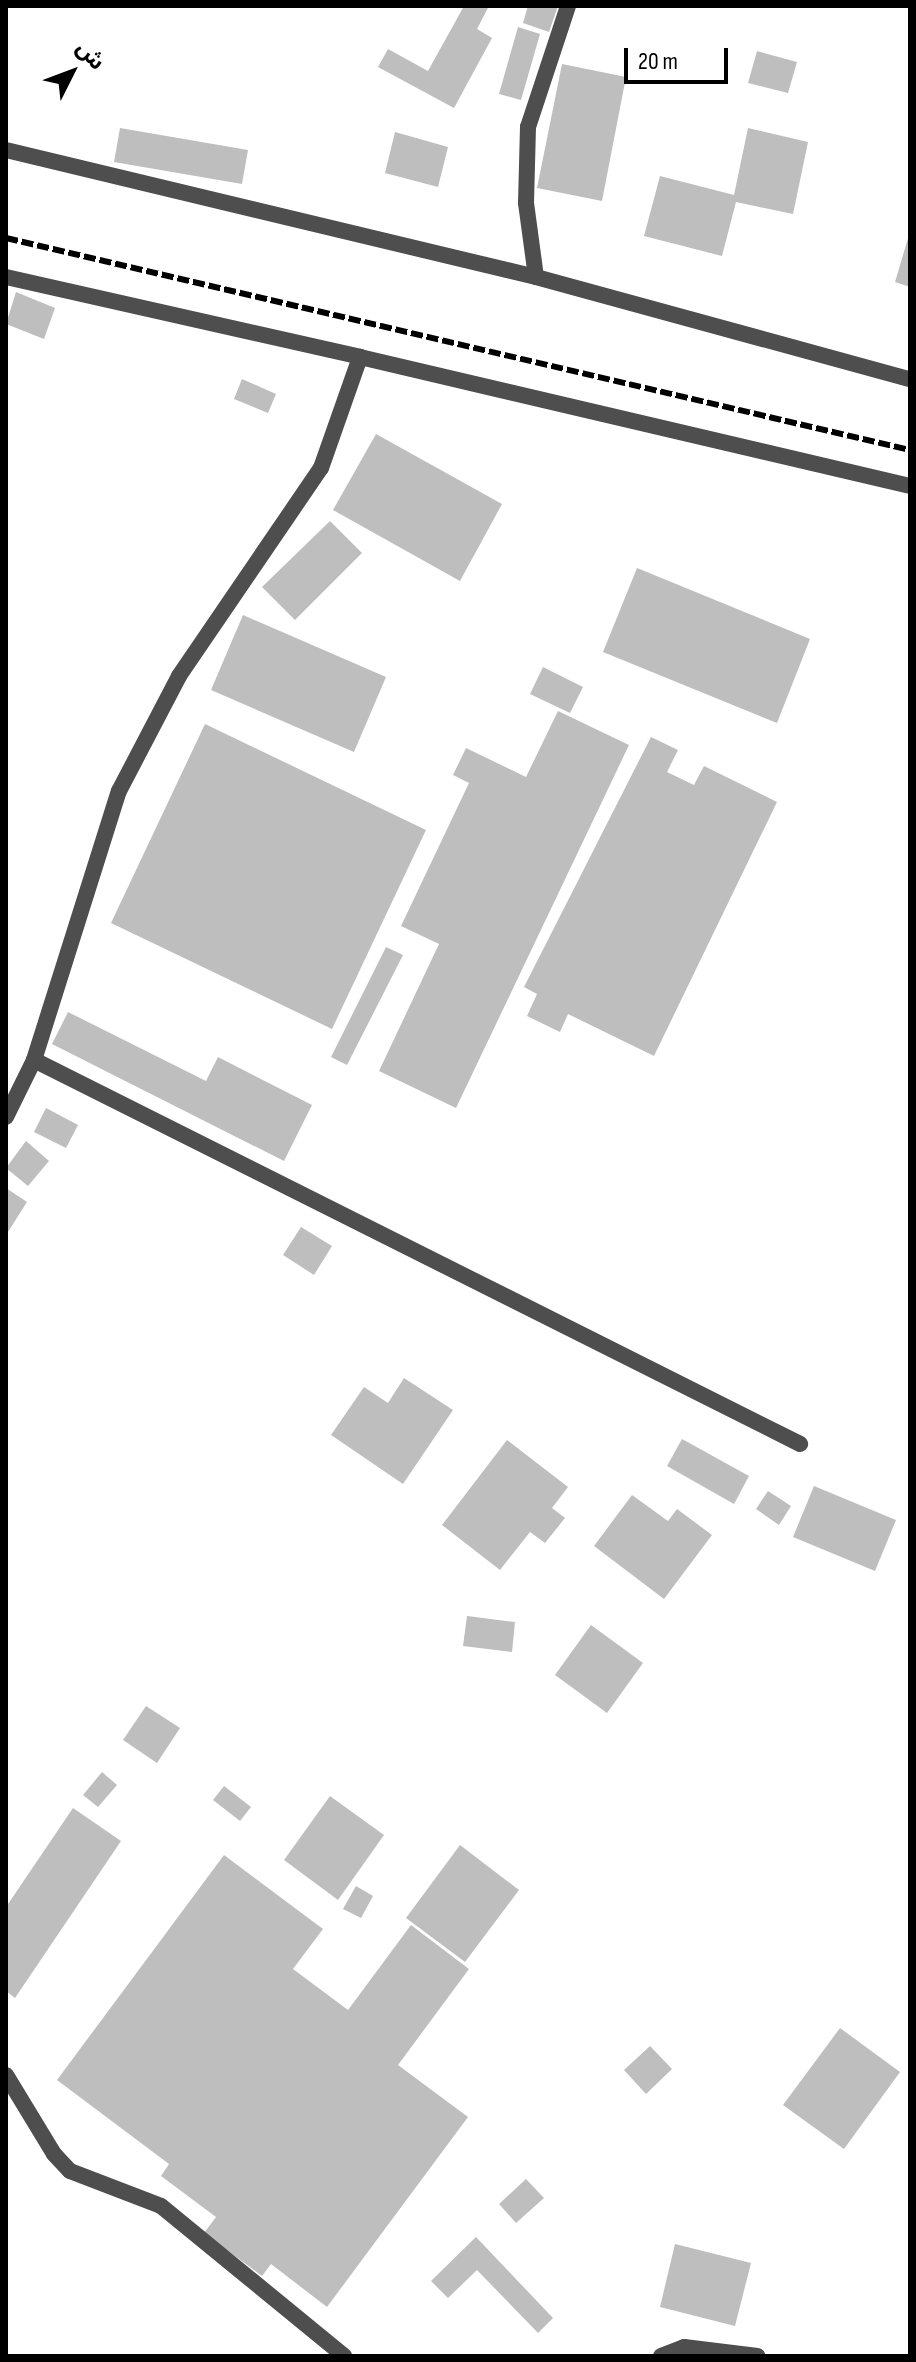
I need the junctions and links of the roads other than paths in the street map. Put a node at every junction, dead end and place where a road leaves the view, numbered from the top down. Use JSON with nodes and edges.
{"nodes":[{"id":1,"x":568,"y":6,"type":"edge"},
{"id":2,"x":6,"y":150,"type":"edge"},
{"id":3,"x":6,"y":277,"type":"edge"},
{"id":4,"x":536,"y":277,"type":"junction"},
{"id":5,"x":360,"y":357,"type":"junction"},
{"id":6,"x":910,"y":379,"type":"edge"},
{"id":7,"x":910,"y":486,"type":"edge"},
{"id":8,"x":34,"y":1060,"type":"junction"},
{"id":9,"x":6,"y":1117,"type":"edge"},
{"id":10,"x":800,"y":1444,"type":"dead end"},
{"id":11,"x":6,"y":2075,"type":"edge"},
{"id":12,"x":344,"y":2356,"type":"edge"},
{"id":13,"x":661,"y":2356,"type":"edge"},
{"id":14,"x":757,"y":2356,"type":"edge"}],
"edges":[{"from":1,"to":4,"type":"street"},
{"from":2,"to":4,"type":"street"},
{"from":3,"to":5,"type":"street"},
{"from":4,"to":6,"type":"street"},
{"from":5,"to":7,"type":"street"},
{"from":5,"to":8,"type":"street"},
{"from":8,"to":9,"type":"street"},
{"from":8,"to":10,"type":"street"},
{"from":11,"to":12,"type":"street"},
{"from":13,"to":14,"type":"street"}]}
